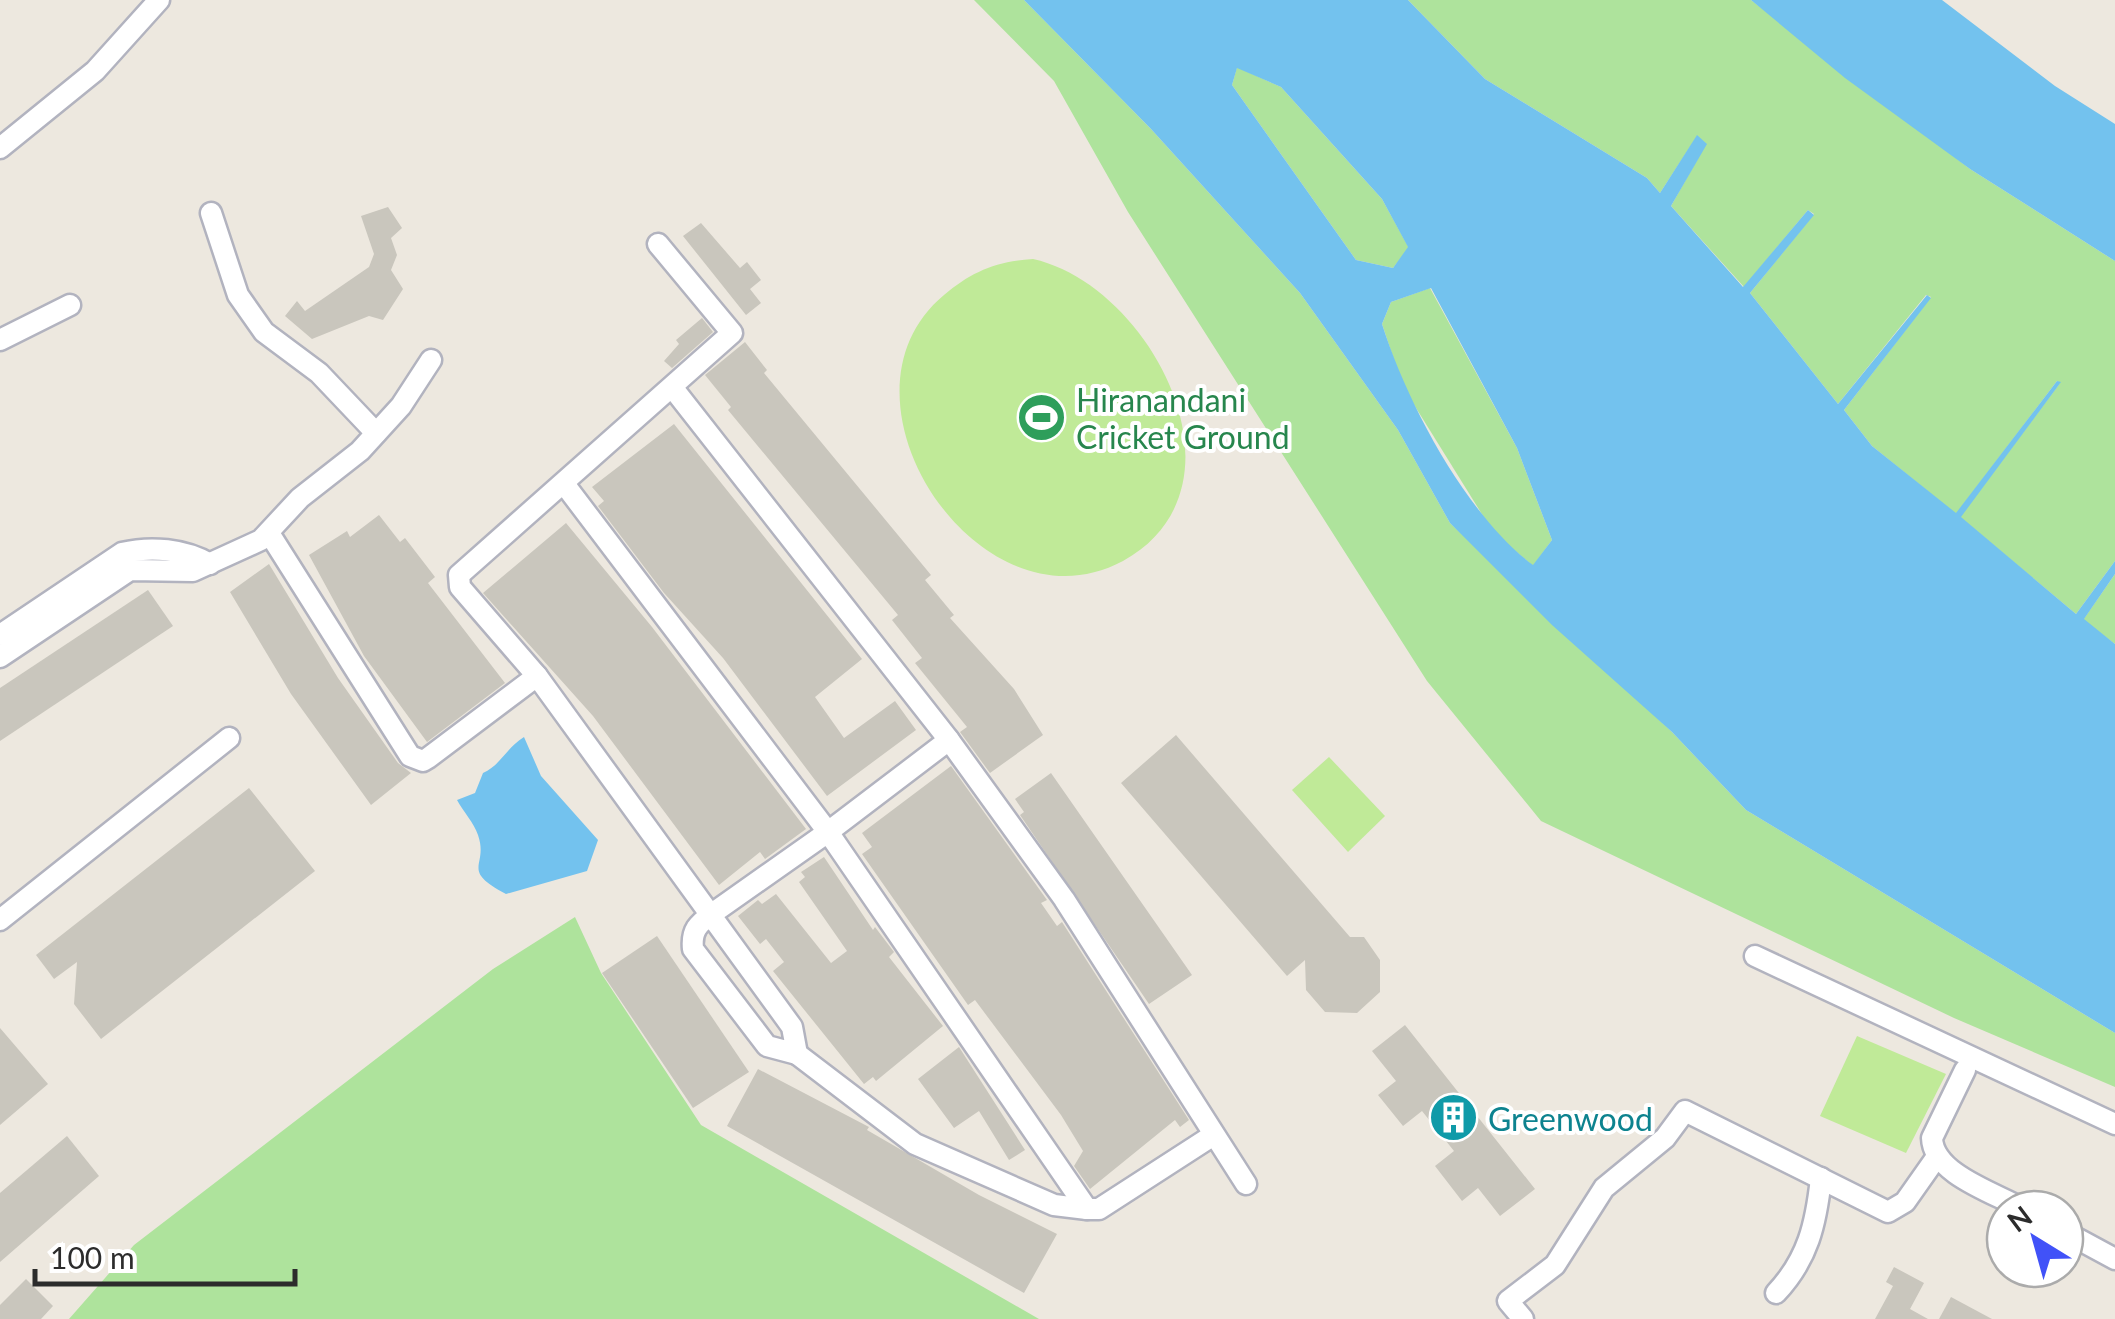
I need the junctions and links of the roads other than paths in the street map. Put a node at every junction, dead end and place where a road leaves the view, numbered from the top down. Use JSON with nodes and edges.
{"nodes":[{"id":1,"x":159,"y":0,"type":"edge"},
{"id":2,"x":0,"y":148,"type":"edge"},
{"id":3,"x":211,"y":213,"type":"dead end"},
{"id":4,"x":658,"y":244,"type":"dead end"},
{"id":5,"x":70,"y":305,"type":"dead end"},
{"id":6,"x":0,"y":340,"type":"edge"},
{"id":7,"x":431,"y":360,"type":"dead end"},
{"id":8,"x":672,"y":387,"type":"junction"},
{"id":9,"x":376,"y":433,"type":"junction"},
{"id":10,"x":565,"y":485,"type":"junction"},
{"id":11,"x":270,"y":533,"type":"junction"},
{"id":12,"x":210,"y":564,"type":"junction"},
{"id":13,"x":0,"y":635,"type":"edge"},
{"id":14,"x":0,"y":657,"type":"edge"},
{"id":15,"x":537,"y":676,"type":"junction"},
{"id":16,"x":228,"y":738,"type":"dead end"},
{"id":17,"x":949,"y":740,"type":"junction"},
{"id":18,"x":828,"y":832,"type":"junction"},
{"id":19,"x":712,"y":913,"type":"junction"},
{"id":20,"x":0,"y":920,"type":"edge"},
{"id":21,"x":1755,"y":956,"type":"dead end"},
{"id":22,"x":797,"y":1054,"type":"junction"},
{"id":23,"x":1964,"y":1070,"type":"dead end"},
{"id":24,"x":2115,"y":1124,"type":"edge"},
{"id":25,"x":1212,"y":1136,"type":"junction"},
{"id":26,"x":1936,"y":1158,"type":"junction"},
{"id":27,"x":1820,"y":1178,"type":"junction"},
{"id":28,"x":1246,"y":1184,"type":"dead end"},
{"id":29,"x":1989,"y":1189,"type":"edge"},
{"id":30,"x":1087,"y":1208,"type":"junction"},
{"id":31,"x":2085,"y":1243,"type":"edge"},
{"id":32,"x":2115,"y":1259,"type":"edge"},
{"id":33,"x":1776,"y":1293,"type":"dead end"},
{"id":34,"x":1523,"y":1319,"type":"edge"}],
"edges":[{"from":1,"to":2,"type":"street"},
{"from":3,"to":9,"type":"street"},
{"from":4,"to":8,"type":"street"},
{"from":5,"to":6,"type":"street"},
{"from":7,"to":9,"type":"street"},
{"from":8,"to":10,"type":"street"},
{"from":8,"to":17,"type":"street"},
{"from":9,"to":11,"type":"street"},
{"from":10,"to":15,"type":"street"},
{"from":10,"to":18,"type":"street"},
{"from":11,"to":12,"type":"street"},
{"from":11,"to":15,"type":"street"},
{"from":12,"to":13,"type":"street"},
{"from":12,"to":14,"type":"street"},
{"from":15,"to":19,"type":"street"},
{"from":16,"to":20,"type":"street"},
{"from":17,"to":18,"type":"street"},
{"from":17,"to":25,"type":"street"},
{"from":18,"to":19,"type":"street"},
{"from":18,"to":30,"type":"street"},
{"from":19,"to":22,"type":"street"},
{"from":19,"to":22,"type":"street"},
{"from":21,"to":24,"type":"street"},
{"from":22,"to":30,"type":"street"},
{"from":23,"to":26,"type":"street"},
{"from":25,"to":28,"type":"street"},
{"from":25,"to":30,"type":"street"},
{"from":26,"to":27,"type":"street"},
{"from":26,"to":29,"type":"street"},
{"from":27,"to":33,"type":"street"},
{"from":27,"to":34,"type":"street"},
{"from":31,"to":32,"type":"street"}]}
